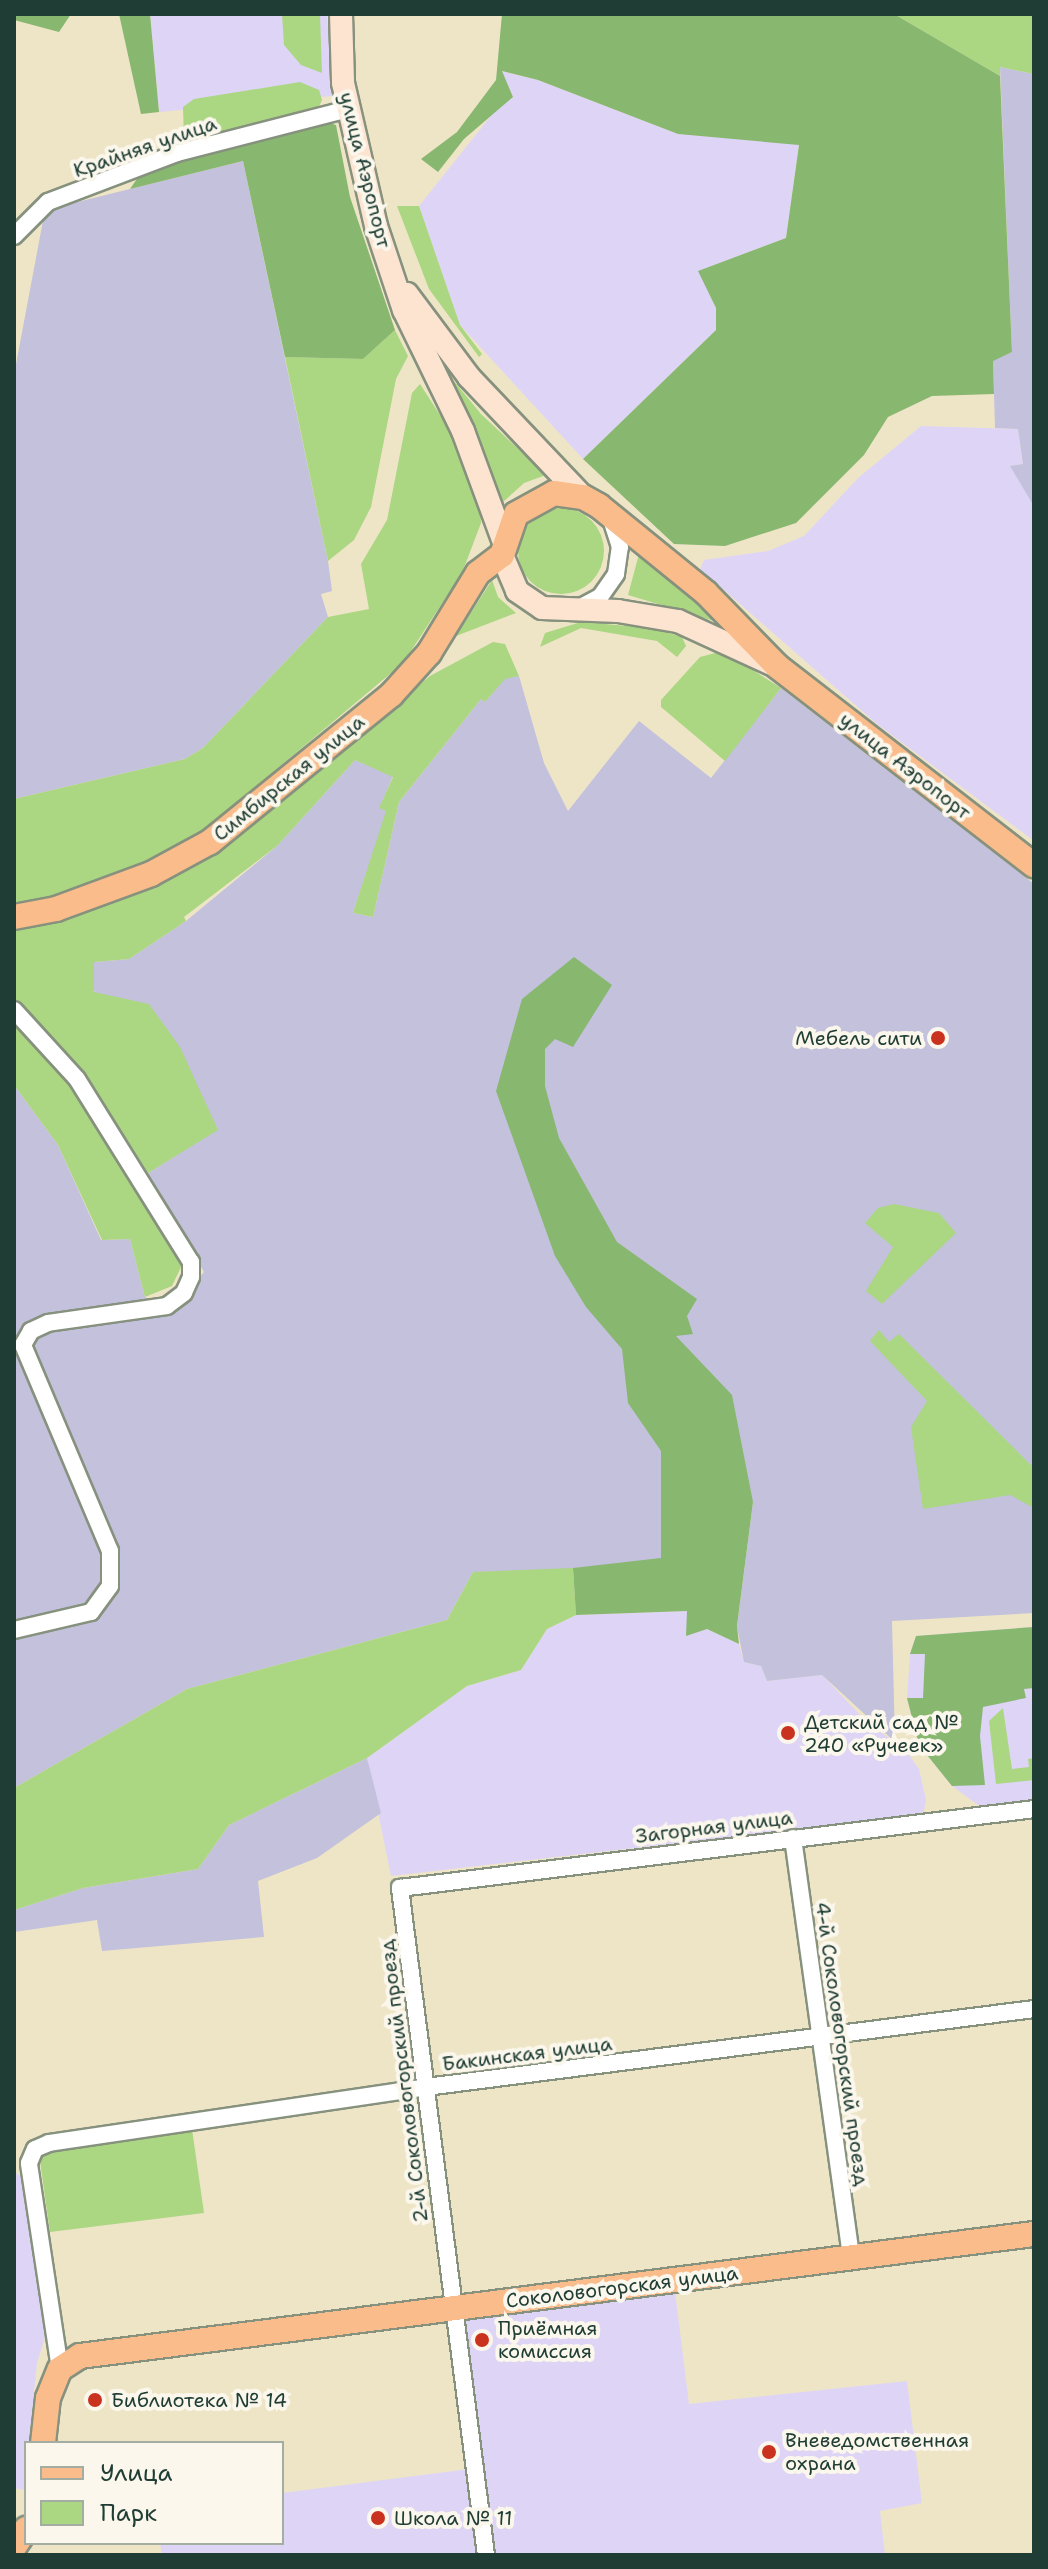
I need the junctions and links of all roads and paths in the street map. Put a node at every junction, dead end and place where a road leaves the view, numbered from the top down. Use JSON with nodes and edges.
{"nodes":[{"id":1,"x":341,"y":14,"type":"edge"},
{"id":2,"x":348,"y":109,"type":"junction"},
{"id":3,"x":14,"y":236,"type":"edge"},
{"id":4,"x":394,"y":277,"type":"junction"},
{"id":5,"x":583,"y":497,"type":"junction"},
{"id":6,"x":611,"y":520,"type":"junction"},
{"id":7,"x":503,"y":547,"type":"junction"},
{"id":8,"x":575,"y":609,"type":"junction"},
{"id":9,"x":777,"y":666,"type":"junction"},
{"id":10,"x":1034,"y":865,"type":"edge"},
{"id":11,"x":14,"y":917,"type":"edge"},
{"id":12,"x":14,"y":1010,"type":"edge"},
{"id":13,"x":14,"y":1630,"type":"edge"},
{"id":14,"x":1034,"y":1809,"type":"edge"},
{"id":15,"x":793,"y":1838,"type":"junction"},
{"id":16,"x":400,"y":1888,"type":"joint"},
{"id":17,"x":1034,"y":2009,"type":"edge"},
{"id":18,"x":821,"y":2037,"type":"junction"},
{"id":19,"x":426,"y":2087,"type":"junction"},
{"id":20,"x":1034,"y":2234,"type":"edge"},
{"id":21,"x":851,"y":2257,"type":"junction"},
{"id":22,"x":453,"y":2309,"type":"junction"},
{"id":23,"x":64,"y":2365,"type":"junction"},
{"id":24,"x":43,"y":2441,"type":"edge"},
{"id":25,"x":486,"y":2555,"type":"edge"}],
"edges":[{"from":1,"to":2,"type":"main road","name":"улица Аэропорт"},
{"from":2,"to":3,"type":"street","name":"Крайняя улица"},
{"from":2,"to":4,"type":"main road","name":"улица Аэропорт"},
{"from":4,"to":5,"type":"main road","name":"улица Аэропорт"},
{"from":4,"to":7,"type":"main road","name":"улица Аэропорт"},
{"from":5,"to":6,"type":"main road","name":"улица Аэропорт"},
{"from":5,"to":7,"type":"main road"},
{"from":6,"to":8,"type":"street"},
{"from":6,"to":9,"type":"main road","name":"улица Аэропорт"},
{"from":7,"to":8,"type":"main road","name":"улица Аэропорт"},
{"from":7,"to":11,"type":"main road","name":"Симбирская улица"},
{"from":8,"to":9,"type":"main road","name":"улица Аэропорт"},
{"from":9,"to":10,"type":"main road","name":"улица Аэропорт"},
{"from":12,"to":13,"type":"street"},
{"from":14,"to":15,"type":"street","name":"Загорная улица"},
{"from":15,"to":16,"type":"street","name":"Загорная улица"},
{"from":15,"to":18,"type":"street","name":"4-й Соколовогорский проезд"},
{"from":16,"to":19,"type":"street","name":"2-й Соколовогорский проезд"},
{"from":17,"to":18,"type":"street","name":"Бакинская улица"},
{"from":18,"to":19,"type":"street","name":"Бакинская улица"},
{"from":18,"to":21,"type":"street","name":"4-й Соколовогорский проезд"},
{"from":19,"to":22,"type":"street","name":"2-й Соколовогорский проезд"},
{"from":19,"to":23,"type":"street","name":"Бакинская улица"},
{"from":20,"to":21,"type":"main road","name":"Соколовогорская улица"},
{"from":21,"to":22,"type":"main road","name":"Соколовогорская улица"},
{"from":22,"to":23,"type":"main road","name":"Соколовогорская улица"},
{"from":22,"to":25,"type":"street","name":"2-й Соколовогорский проезд"},
{"from":23,"to":24,"type":"main road"}]}
